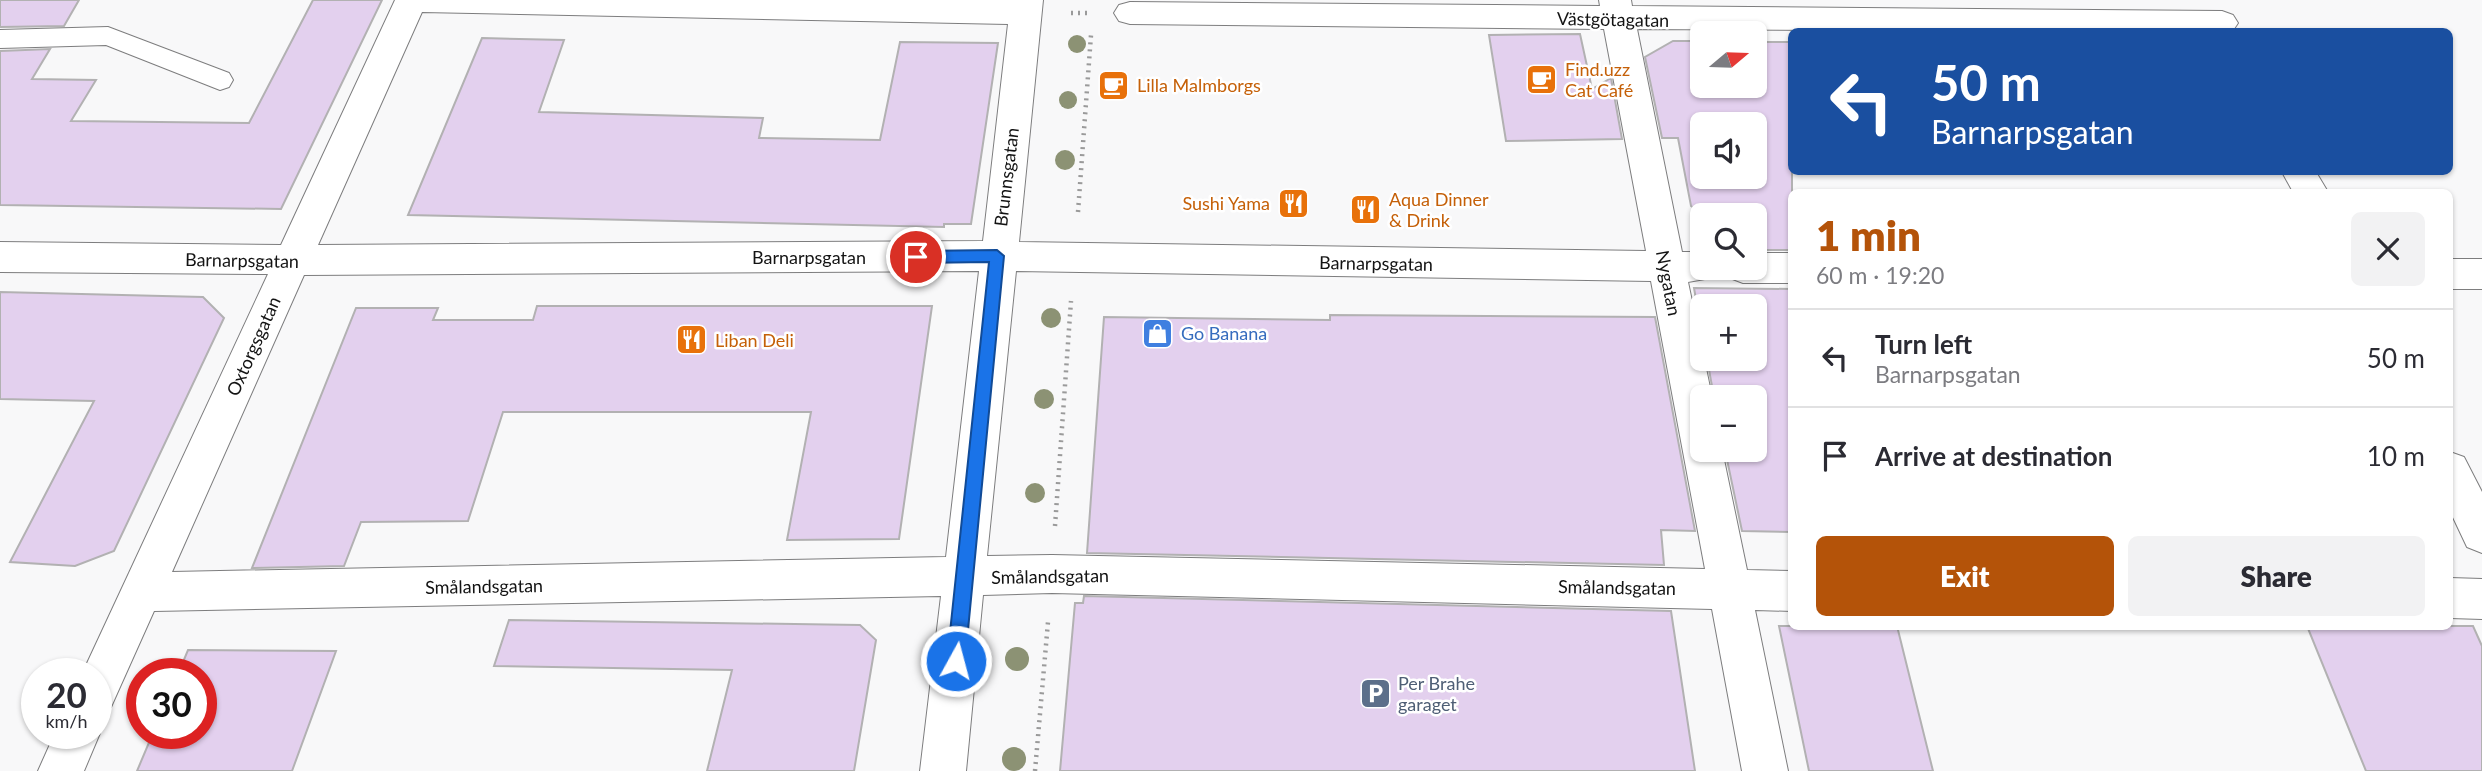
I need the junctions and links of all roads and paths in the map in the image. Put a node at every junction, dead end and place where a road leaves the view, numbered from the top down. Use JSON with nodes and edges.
{"nodes":[{"id":1,"x":411,"y":0,"type":"edge"},
{"id":2,"x":1094,"y":0,"type":"edge"},
{"id":3,"x":1027,"y":6,"type":"edge"},
{"id":4,"x":1617,"y":10,"type":"edge"},
{"id":5,"x":1093,"y":13,"type":"junction"},
{"id":6,"x":1130,"y":13,"type":"dead end"},
{"id":7,"x":2219,"y":18,"type":"edge"},
{"id":8,"x":0,"y":38,"type":"edge"},
{"id":9,"x":220,"y":80,"type":"dead end"},
{"id":10,"x":997,"y":256,"type":"junction"},
{"id":11,"x":0,"y":257,"type":"edge"},
{"id":12,"x":1074,"y":259,"type":"junction"},
{"id":13,"x":291,"y":260,"type":"junction"},
{"id":14,"x":1665,"y":267,"type":"junction"},
{"id":15,"x":1690,"y":267,"type":"edge"},
{"id":16,"x":1767,"y":268,"type":"edge"},
{"id":17,"x":1788,"y":268,"type":"edge"},
{"id":18,"x":2453,"y":274,"type":"edge"},
{"id":19,"x":2482,"y":275,"type":"edge"},
{"id":20,"x":2453,"y":476,"type":"edge"},
{"id":21,"x":2482,"y":534,"type":"edge"},
{"id":22,"x":1052,"y":574,"type":"junction"},
{"id":23,"x":966,"y":578,"type":"junction"},
{"id":24,"x":1730,"y":590,"type":"junction"},
{"id":25,"x":1788,"y":591,"type":"edge"},
{"id":26,"x":141,"y":592,"type":"junction"},
{"id":27,"x":2453,"y":598,"type":"edge"},
{"id":28,"x":2482,"y":599,"type":"edge"},
{"id":29,"x":111,"y":658,"type":"edge"},
{"id":30,"x":71,"y":749,"type":"edge"},
{"id":31,"x":61,"y":771,"type":"edge"},
{"id":32,"x":943,"y":771,"type":"edge"},
{"id":33,"x":1035,"y":771,"type":"edge"},
{"id":34,"x":1765,"y":771,"type":"edge"}],
"edges":[{"from":1,"to":3,"type":"street"},
{"from":1,"to":13,"type":"street","name":"Oxtorgsgatan"},
{"from":2,"to":5,"type":"path"},
{"from":3,"to":5,"type":"path"},
{"from":3,"to":10,"type":"street","name":"Brunnsgatan"},
{"from":4,"to":6,"type":"street","name":"Västgötagatan"},
{"from":4,"to":7,"type":"street","name":"Västgötagatan"},
{"from":4,"to":14,"type":"street","name":"Nygatan"},
{"from":5,"to":12,"type":"path"},
{"from":8,"to":9,"type":"lane"},
{"from":10,"to":12,"type":"street","name":"Barnarpsgatan"},
{"from":10,"to":13,"type":"street","name":"Barnarpsgatan"},
{"from":10,"to":23,"type":"street","name":"Brunnsgatan"},
{"from":11,"to":13,"type":"street","name":"Barnarpsgatan"},
{"from":12,"to":14,"type":"street","name":"Barnarpsgatan"},
{"from":12,"to":22,"type":"path"},
{"from":13,"to":26,"type":"street","name":"Oxtorgsgatan"},
{"from":14,"to":15,"type":"street","name":"Barnarpsgatan"},
{"from":14,"to":24,"type":"street","name":"Nygatan"},
{"from":16,"to":17,"type":"street"},
{"from":18,"to":19,"type":"street"},
{"from":20,"to":21,"type":"street"},
{"from":22,"to":23,"type":"street","name":"Smålandsgatan"},
{"from":22,"to":24,"type":"street","name":"Smålandsgatan"},
{"from":22,"to":33,"type":"path"},
{"from":23,"to":26,"type":"street","name":"Smålandsgatan"},
{"from":23,"to":32,"type":"street","name":"Brunnsgatan"},
{"from":24,"to":25,"type":"street","name":"Smålandsgatan"},
{"from":24,"to":34,"type":"street","name":"Nygatan"},
{"from":26,"to":29,"type":"street","name":"Oxtorgsgatan"},
{"from":27,"to":28,"type":"street"},
{"from":30,"to":31,"type":"street"}]}
